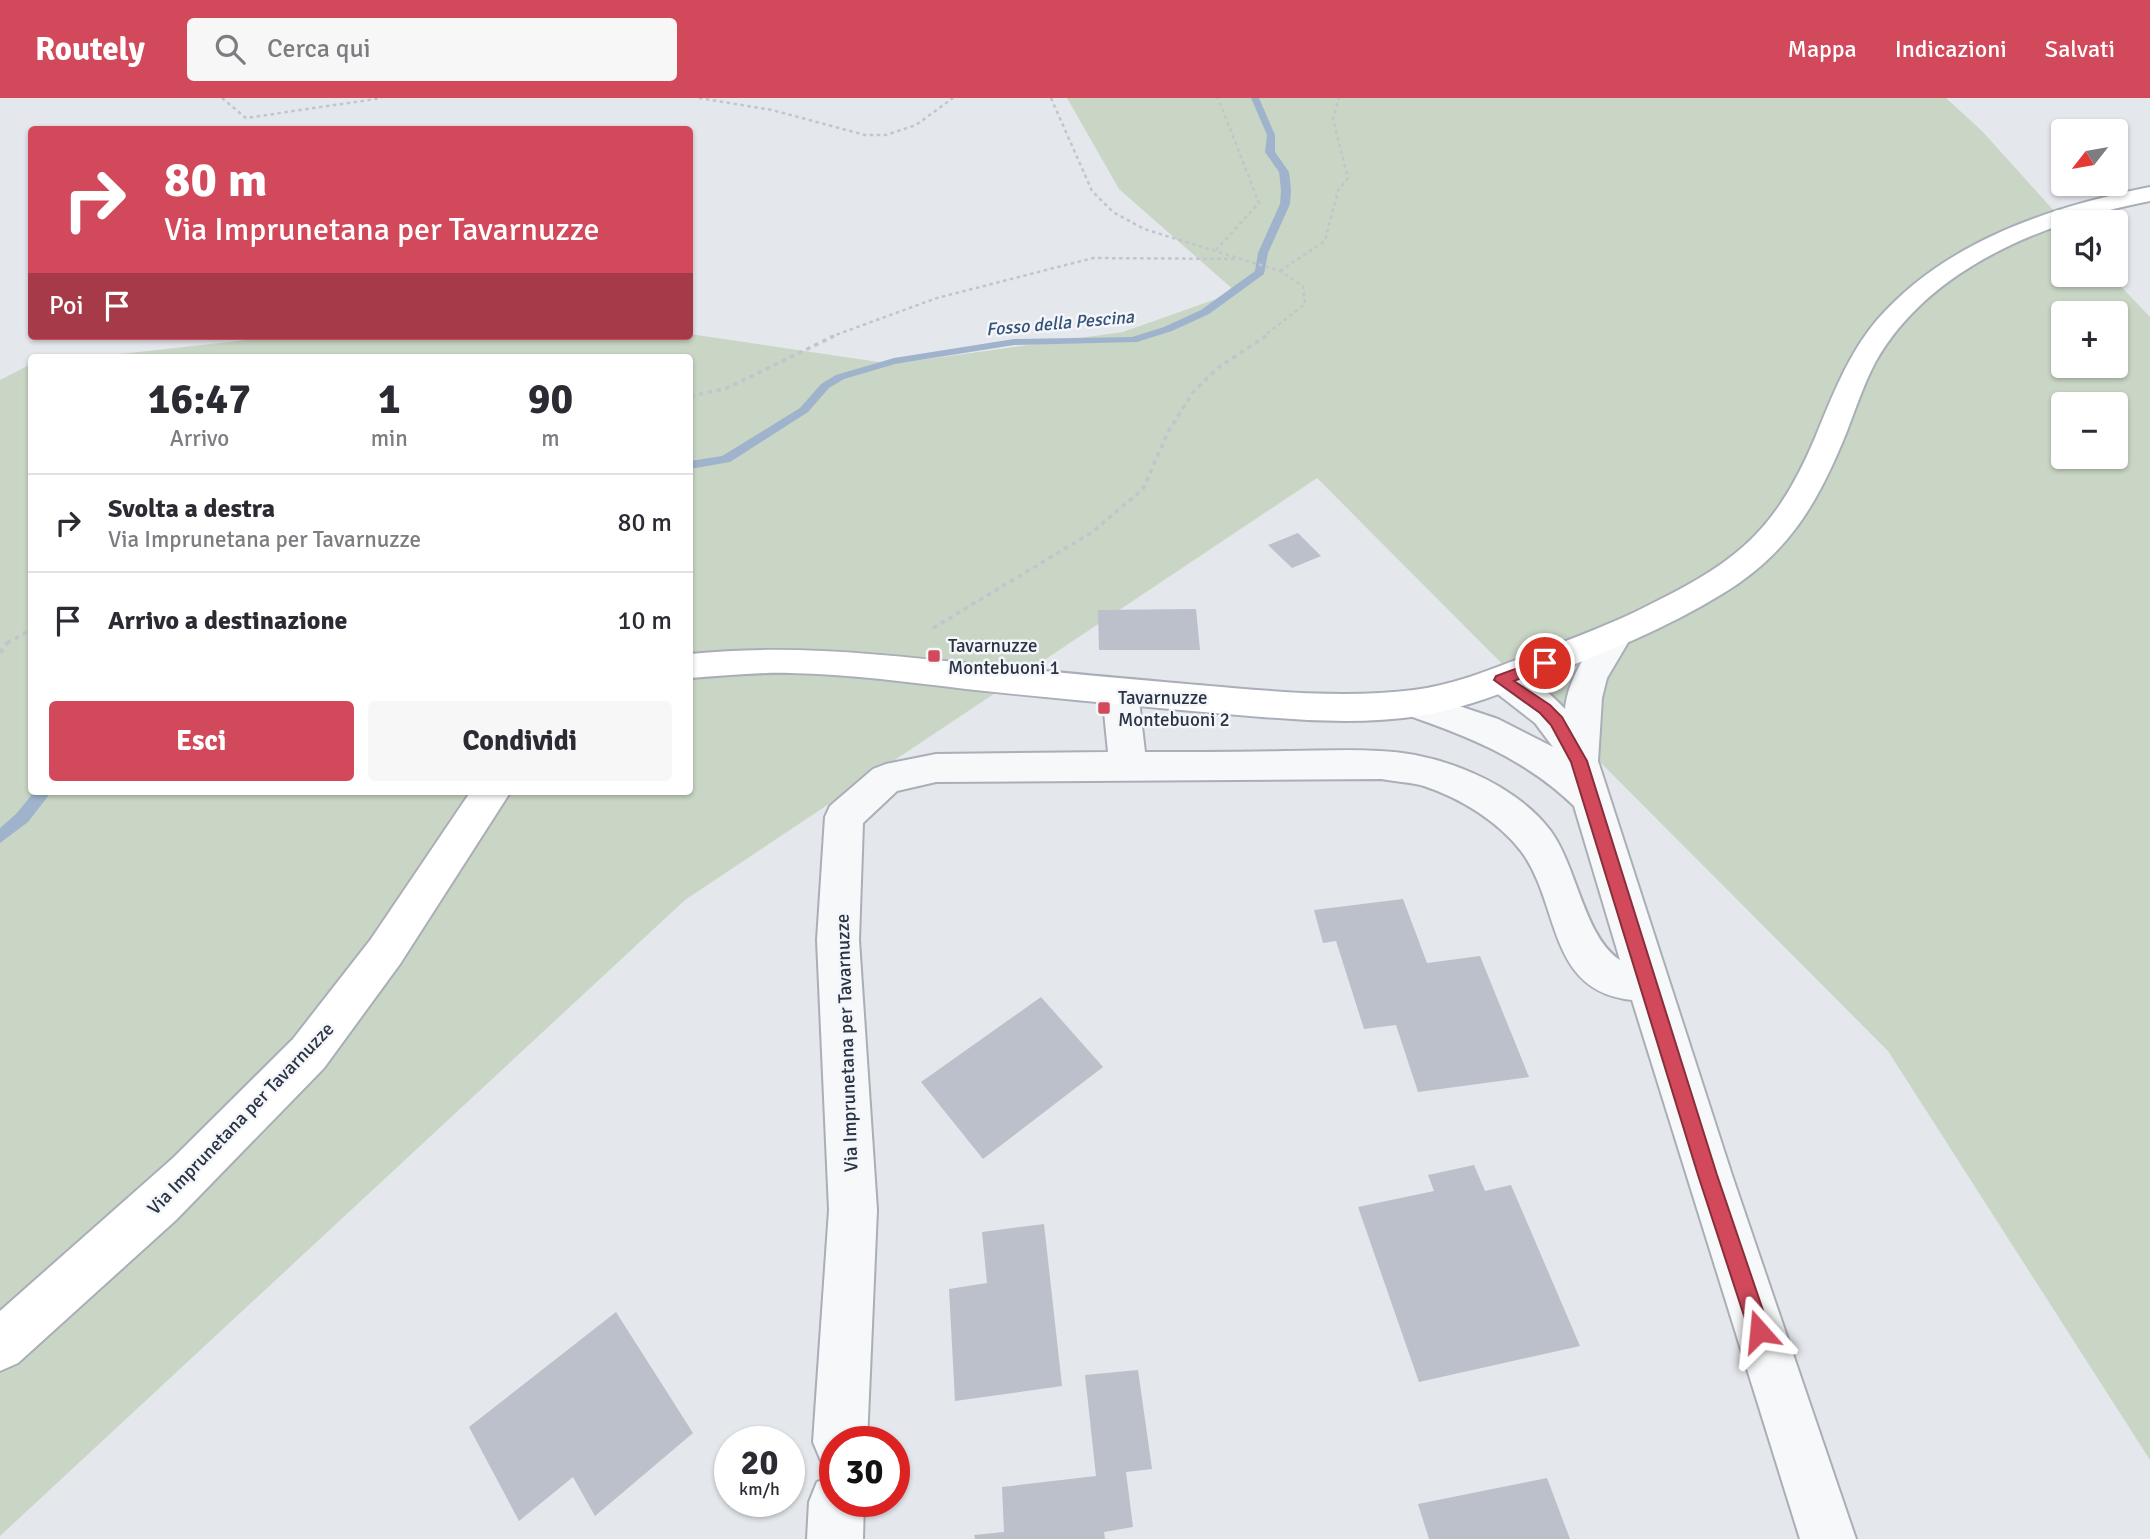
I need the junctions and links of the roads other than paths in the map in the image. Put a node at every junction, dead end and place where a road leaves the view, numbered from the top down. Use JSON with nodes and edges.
{"nodes":[{"id":1,"x":2150,"y":194,"type":"edge"},
{"id":2,"x":1616,"y":634,"type":"junction"},
{"id":3,"x":693,"y":666,"type":"edge"},
{"id":4,"x":1502,"y":680,"type":"junction"},
{"id":5,"x":1120,"y":692,"type":"junction"},
{"id":6,"x":1414,"y":704,"type":"junction"},
{"id":7,"x":1541,"y":754,"type":"junction"},
{"id":8,"x":1128,"y":767,"type":"junction"},
{"id":9,"x":1584,"y":779,"type":"junction"},
{"id":10,"x":489,"y":795,"type":"edge"},
{"id":11,"x":1650,"y":983,"type":"junction"},
{"id":12,"x":0,"y":1345,"type":"edge"},
{"id":13,"x":842,"y":1426,"type":"edge"},
{"id":14,"x":836,"y":1517,"type":"edge"},
{"id":15,"x":835,"y":1539,"type":"edge"},
{"id":16,"x":1829,"y":1539,"type":"edge"}],
"edges":[{"from":1,"to":2,"type":"main road"},
{"from":2,"to":4,"type":"main road"},
{"from":2,"to":9,"type":"street"},
{"from":3,"to":5,"type":"main road"},
{"from":4,"to":6,"type":"main road"},
{"from":4,"to":7,"type":"street"},
{"from":4,"to":9,"type":"street"},
{"from":5,"to":6,"type":"main road"},
{"from":5,"to":8,"type":"street"},
{"from":6,"to":7,"type":"street"},
{"from":7,"to":9,"type":"street"},
{"from":8,"to":11,"type":"street","name":"Via Imprunetana per Tavarnuzze"},
{"from":8,"to":13,"type":"street","name":"Via Imprunetana per Tavarnuzze"},
{"from":9,"to":11,"type":"street"},
{"from":10,"to":12,"type":"main road","name":"Via Imprunetana per Tavarnuzze"},
{"from":11,"to":16,"type":"street"},
{"from":14,"to":15,"type":"street"}]}
